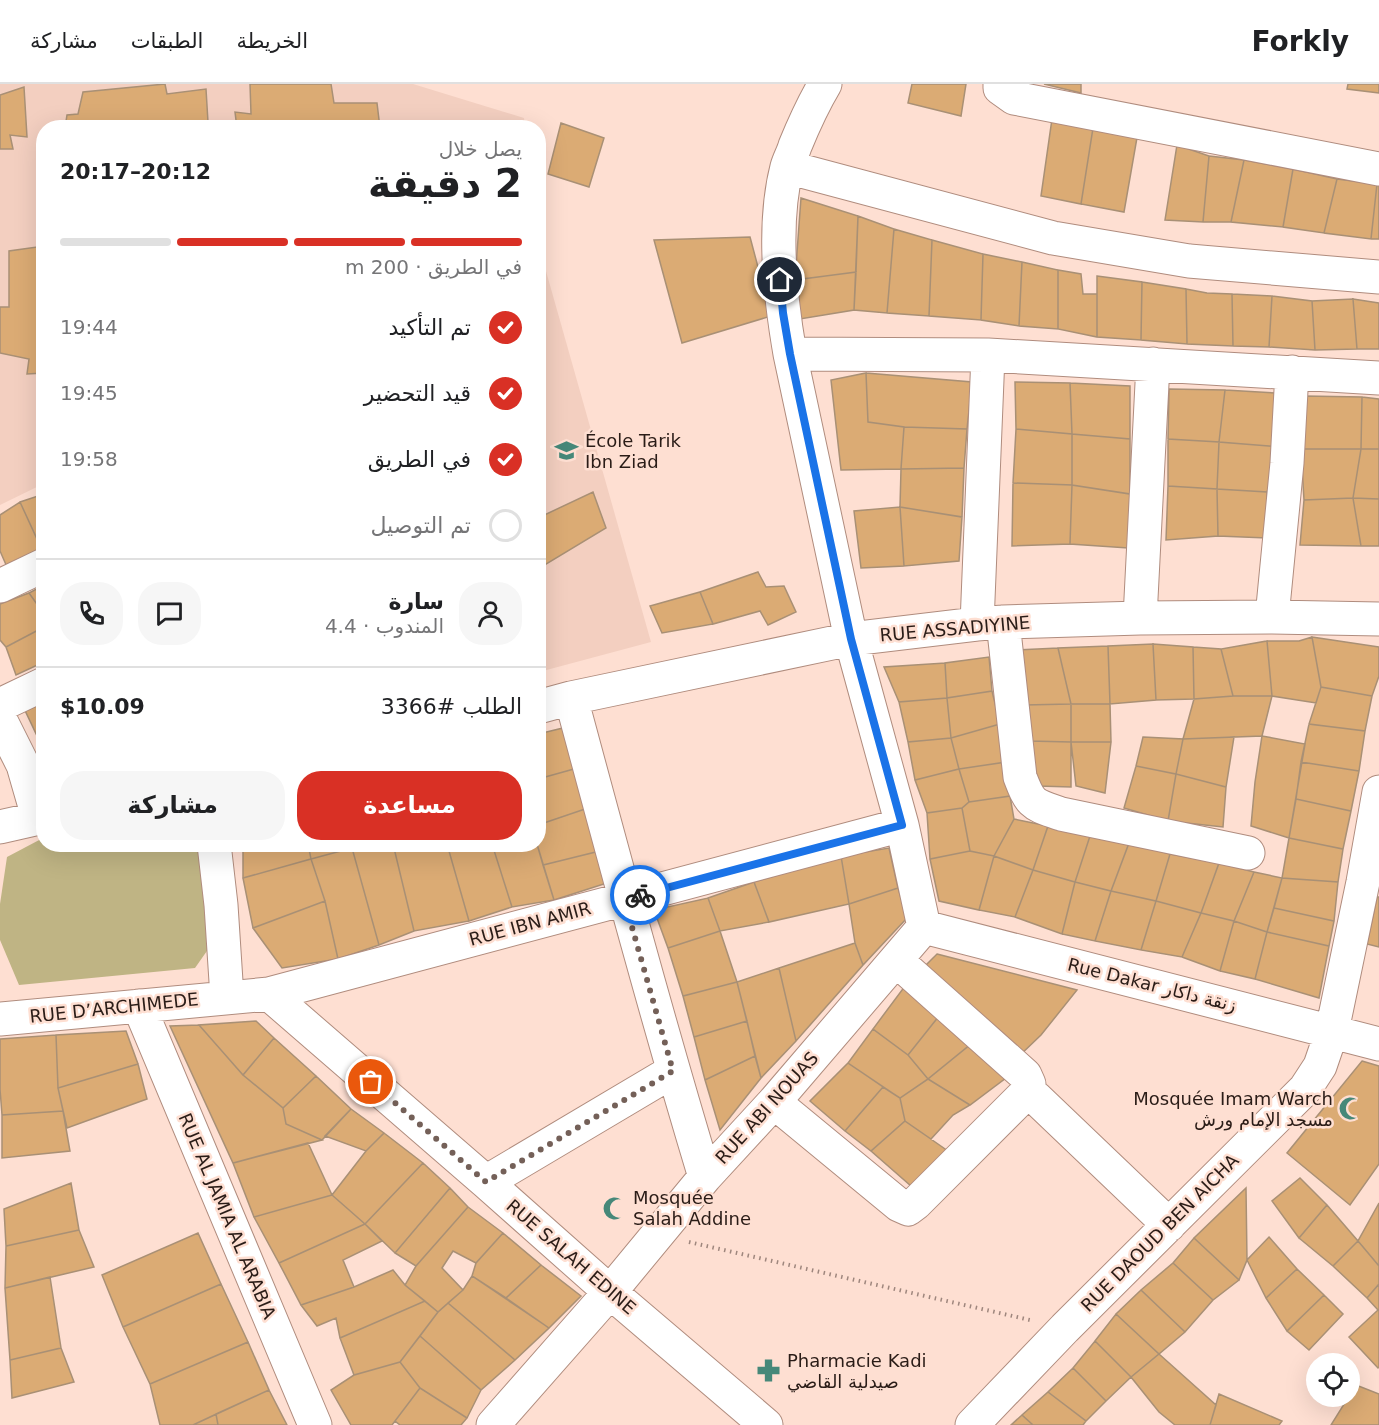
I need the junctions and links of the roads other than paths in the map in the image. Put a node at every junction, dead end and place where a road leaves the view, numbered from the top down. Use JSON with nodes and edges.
{"nodes":[{"id":1,"x":825,"y":84,"type":"edge"},
{"id":2,"x":1000,"y":84,"type":"edge"},
{"id":3,"x":787,"y":167,"type":"junction"},
{"id":4,"x":1379,"y":169,"type":"edge"},
{"id":5,"x":1379,"y":277,"type":"edge"},
{"id":6,"x":790,"y":354,"type":"junction"},
{"id":7,"x":988,"y":355,"type":"junction"},
{"id":8,"x":1153,"y":364,"type":"junction"},
{"id":9,"x":1292,"y":372,"type":"junction"},
{"id":10,"x":1379,"y":378,"type":"edge"},
{"id":11,"x":36,"y":569,"type":"edge"},
{"id":12,"x":0,"y":586,"type":"edge"},
{"id":13,"x":1272,"y":617,"type":"junction"},
{"id":14,"x":1140,"y":618,"type":"junction"},
{"id":15,"x":1379,"y":619,"type":"edge"},
{"id":16,"x":990,"y":623,"type":"junction"},
{"id":17,"x":851,"y":639,"type":"junction"},
{"id":18,"x":36,"y":688,"type":"edge"},
{"id":19,"x":571,"y":698,"type":"junction"},
{"id":20,"x":0,"y":705,"type":"edge"},
{"id":21,"x":546,"y":705,"type":"edge"},
{"id":22,"x":0,"y":719,"type":"edge"},
{"id":23,"x":1379,"y":792,"type":"edge"},
{"id":24,"x":36,"y":803,"type":"edge"},
{"id":25,"x":36,"y":818,"type":"edge"},
{"id":26,"x":902,"y":825,"type":"junction"},
{"id":27,"x":0,"y":827,"type":"edge"},
{"id":28,"x":215,"y":852,"type":"edge"},
{"id":29,"x":1248,"y":853,"type":"dead end"},
{"id":30,"x":1371,"y":883,"type":"edge"},
{"id":31,"x":624,"y":899,"type":"junction"},
{"id":32,"x":924,"y":927,"type":"junction"},
{"id":33,"x":896,"y":960,"type":"junction"},
{"id":34,"x":269,"y":994,"type":"junction"},
{"id":35,"x":227,"y":997,"type":"junction"},
{"id":36,"x":139,"y":1006,"type":"junction"},
{"id":37,"x":0,"y":1019,"type":"edge"},
{"id":38,"x":1332,"y":1031,"type":"junction"},
{"id":39,"x":1379,"y":1044,"type":"edge"},
{"id":40,"x":673,"y":1071,"type":"junction"},
{"id":41,"x":1029,"y":1094,"type":"junction"},
{"id":42,"x":774,"y":1102,"type":"junction"},
{"id":43,"x":705,"y":1177,"type":"junction"},
{"id":44,"x":486,"y":1182,"type":"junction"},
{"id":45,"x":1170,"y":1225,"type":"junction"},
{"id":46,"x":610,"y":1292,"type":"junction"},
{"id":47,"x":315,"y":1425,"type":"edge"},
{"id":48,"x":493,"y":1425,"type":"edge"},
{"id":49,"x":766,"y":1425,"type":"edge"},
{"id":50,"x":972,"y":1425,"type":"edge"}],
"edges":[{"from":1,"to":3,"type":"street"},
{"from":2,"to":4,"type":"street"},
{"from":3,"to":5,"type":"street"},
{"from":3,"to":6,"type":"street"},
{"from":6,"to":7,"type":"street"},
{"from":6,"to":17,"type":"street"},
{"from":7,"to":8,"type":"street"},
{"from":7,"to":16,"type":"street"},
{"from":8,"to":9,"type":"street"},
{"from":8,"to":14,"type":"street"},
{"from":9,"to":10,"type":"street"},
{"from":9,"to":13,"type":"street"},
{"from":11,"to":12,"type":"street"},
{"from":13,"to":14,"type":"street","name":"RUE ASSADIYINE"},
{"from":13,"to":15,"type":"street","name":"RUE ASSADIYINE"},
{"from":14,"to":16,"type":"street","name":"RUE ASSADIYINE"},
{"from":16,"to":17,"type":"street","name":"RUE ASSADIYINE"},
{"from":16,"to":29,"type":"street"},
{"from":17,"to":19,"type":"street","name":"RUE ASSADIYINE"},
{"from":17,"to":26,"type":"street"},
{"from":18,"to":20,"type":"street"},
{"from":19,"to":21,"type":"street","name":"RUE ASSADIYINE"},
{"from":19,"to":31,"type":"street"},
{"from":22,"to":24,"type":"street"},
{"from":23,"to":30,"type":"street","name":"RUE DAOUD BEN AICHA"},
{"from":25,"to":27,"type":"street"},
{"from":26,"to":31,"type":"street","name":"RUE IBN AMIR"},
{"from":26,"to":32,"type":"street"},
{"from":28,"to":35,"type":"street"},
{"from":30,"to":38,"type":"street","name":"RUE DAOUD BEN AICHA"},
{"from":31,"to":34,"type":"street","name":"RUE IBN AMIR"},
{"from":31,"to":40,"type":"street"},
{"from":32,"to":33,"type":"street","name":"RUE ABI NOUAS"},
{"from":32,"to":38,"type":"street","name":"Rue Dakar زنقة داكار"},
{"from":33,"to":41,"type":"street"},
{"from":33,"to":42,"type":"street","name":"RUE ABI NOUAS"},
{"from":34,"to":35,"type":"street","name":"RUE IBN AMIR"},
{"from":34,"to":44,"type":"street","name":"RUE SALAH EDINE"},
{"from":35,"to":36,"type":"street","name":"RUE D’ARCHIMEDE"},
{"from":36,"to":37,"type":"street","name":"RUE D’ARCHIMEDE"},
{"from":36,"to":47,"type":"street","name":"RUE AL JAMIA AL ARABIA"},
{"from":38,"to":39,"type":"street","name":"Rue Dakar زنقة داكار"},
{"from":38,"to":45,"type":"street","name":"RUE DAOUD BEN AICHA"},
{"from":40,"to":43,"type":"street"},
{"from":40,"to":44,"type":"street"},
{"from":41,"to":42,"type":"street"},
{"from":41,"to":45,"type":"street"},
{"from":42,"to":43,"type":"street","name":"RUE ABI NOUAS"},
{"from":43,"to":46,"type":"street","name":"RUE ABI NOUAS"},
{"from":44,"to":46,"type":"street","name":"RUE SALAH EDINE"},
{"from":45,"to":50,"type":"street","name":"RUE DAOUD BEN AICHA"},
{"from":46,"to":48,"type":"street","name":"RUE ABI NOUAS"},
{"from":46,"to":49,"type":"street","name":"RUE SALAH EDINE"}]}
